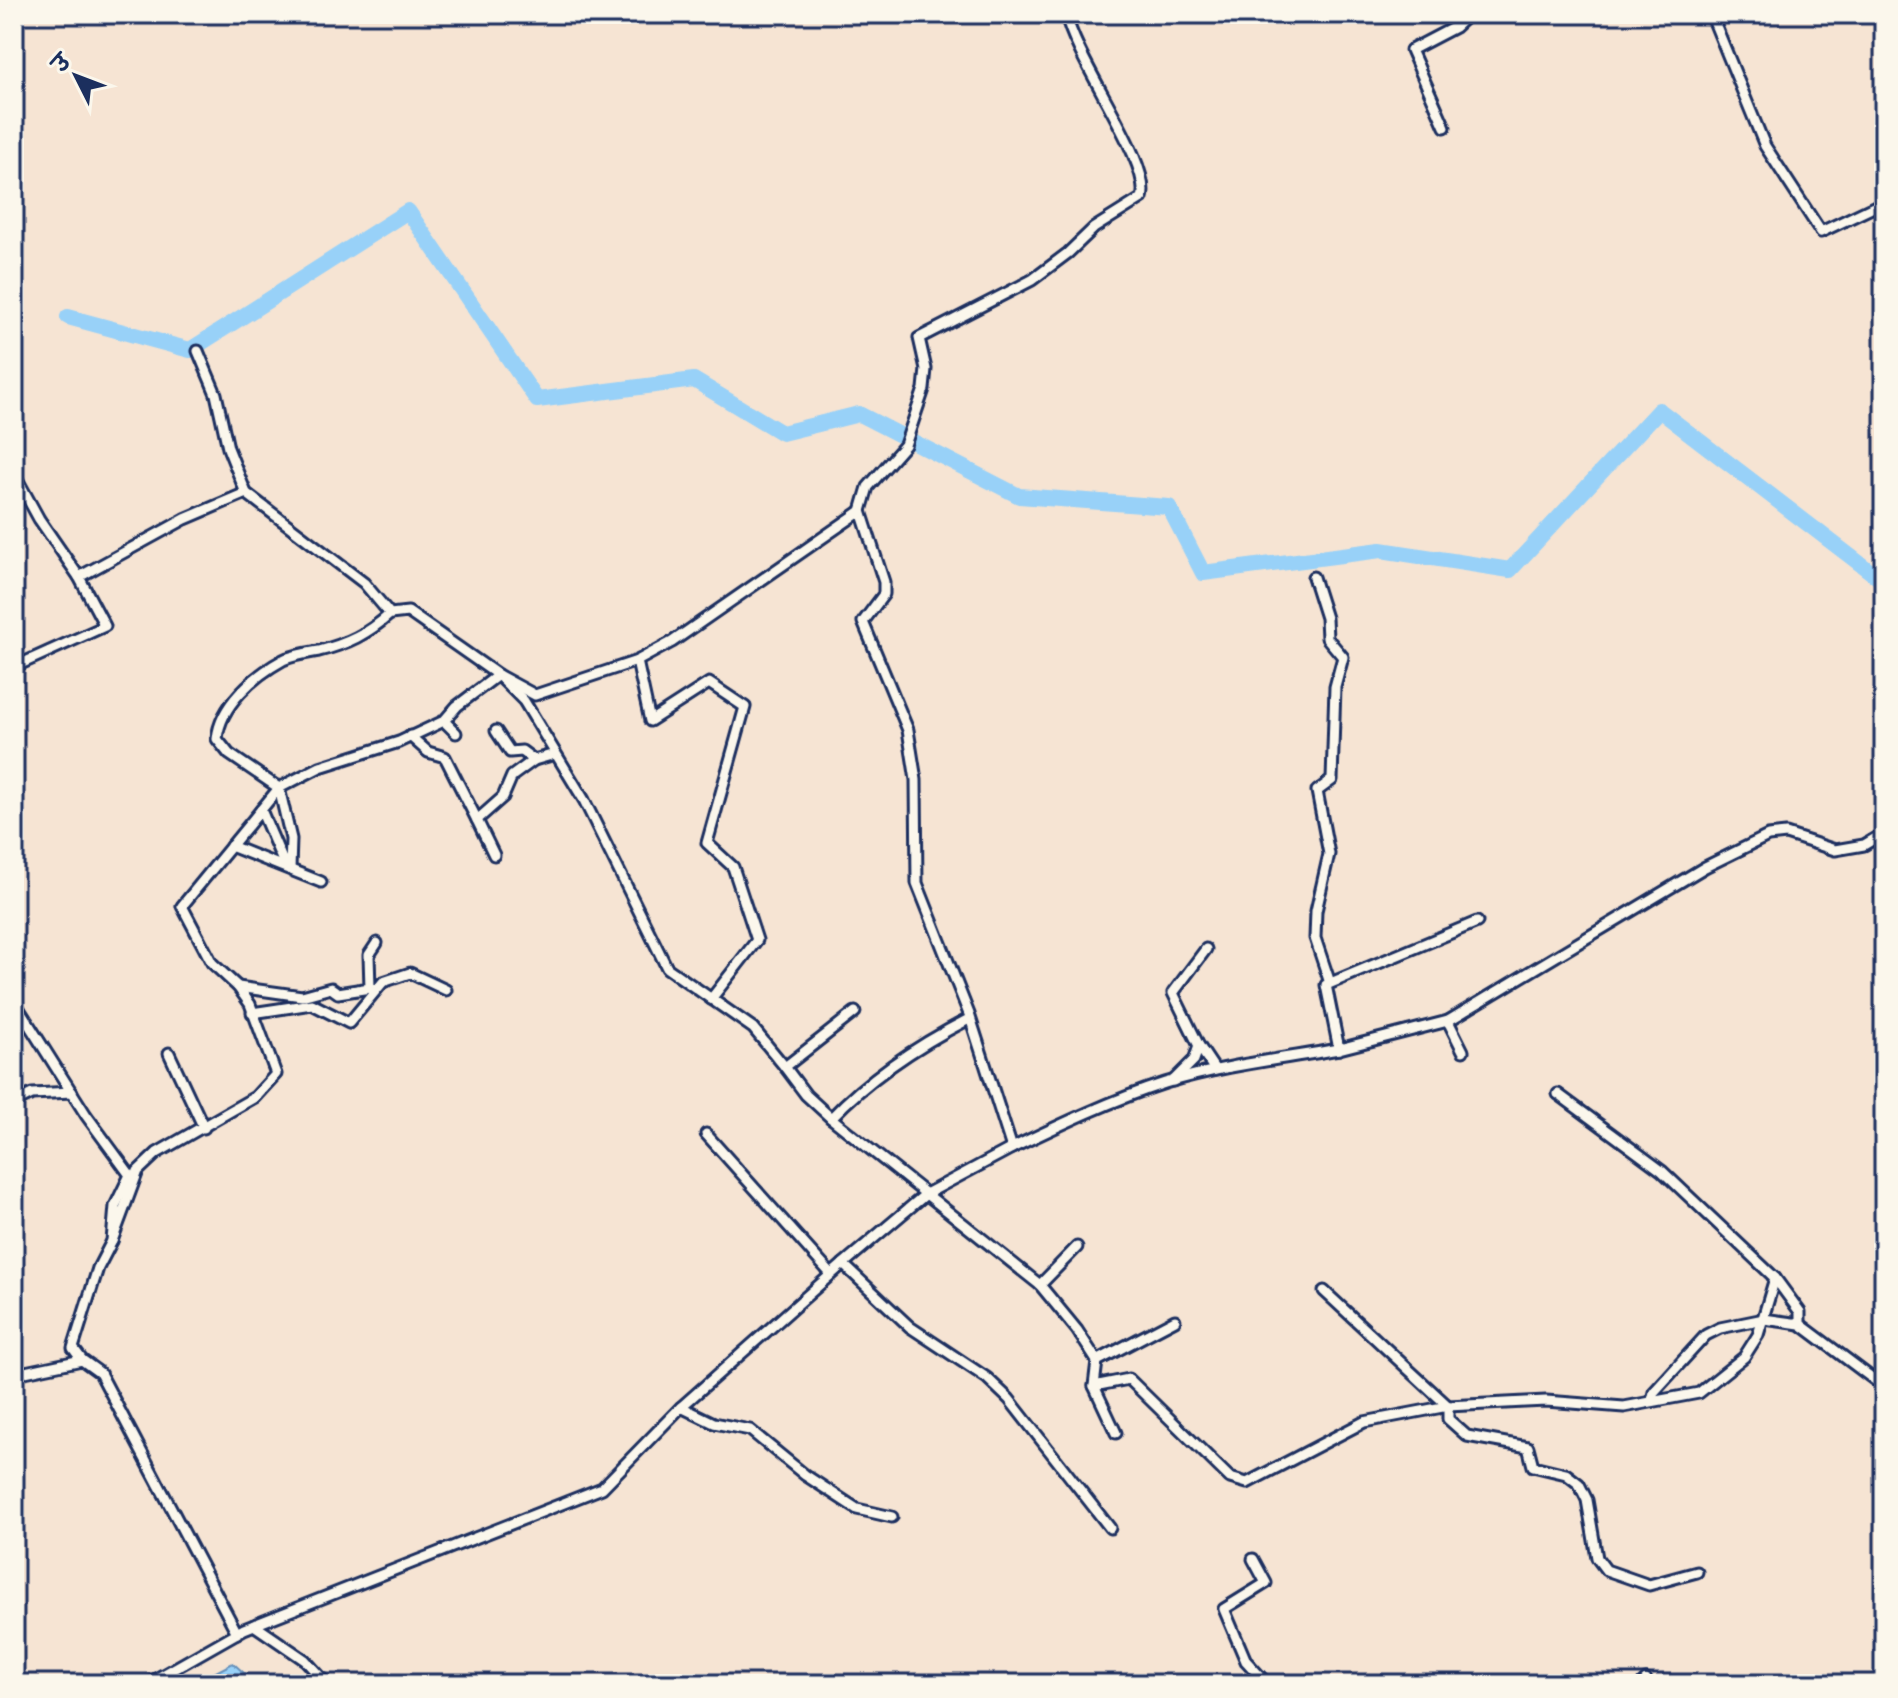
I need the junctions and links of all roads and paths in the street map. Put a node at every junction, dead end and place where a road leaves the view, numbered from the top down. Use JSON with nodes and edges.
{"nodes":[{"id":1,"x":1066,"y":14,"type":"edge"},
{"id":2,"x":1469,"y":14,"type":"edge"},
{"id":3,"x":1711,"y":14,"type":"edge"},
{"id":4,"x":1445,"y":127,"type":"dead end"},
{"id":5,"x":1884,"y":202,"type":"edge"},
{"id":6,"x":198,"y":351,"type":"dead end"},
{"id":7,"x":16,"y":477,"type":"dead end"},
{"id":8,"x":246,"y":493,"type":"junction"},
{"id":9,"x":861,"y":511,"type":"junction"},
{"id":10,"x":79,"y":577,"type":"junction"},
{"id":11,"x":1313,"y":577,"type":"dead end"},
{"id":12,"x":390,"y":614,"type":"junction"},
{"id":13,"x":637,"y":661,"type":"junction"},
{"id":14,"x":14,"y":667,"type":"edge"},
{"id":15,"x":498,"y":675,"type":"junction"},
{"id":16,"x":444,"y":721,"type":"junction"},
{"id":17,"x":496,"y":731,"type":"dead end"},
{"id":18,"x":456,"y":733,"type":"dead end"},
{"id":19,"x":410,"y":736,"type":"junction"},
{"id":20,"x":555,"y":754,"type":"junction"},
{"id":21,"x":534,"y":760,"type":"junction"},
{"id":22,"x":279,"y":788,"type":"junction"},
{"id":23,"x":261,"y":810,"type":"junction"},
{"id":24,"x":477,"y":820,"type":"junction"},
{"id":25,"x":1884,"y":833,"type":"edge"},
{"id":26,"x":231,"y":846,"type":"junction"},
{"id":27,"x":494,"y":855,"type":"dead end"},
{"id":28,"x":288,"y":868,"type":"junction"},
{"id":29,"x":321,"y":882,"type":"dead end"},
{"id":30,"x":1477,"y":922,"type":"dead end"},
{"id":31,"x":377,"y":943,"type":"dead end"},
{"id":32,"x":1206,"y":949,"type":"dead end"},
{"id":33,"x":1330,"y":983,"type":"junction"},
{"id":34,"x":238,"y":987,"type":"junction"},
{"id":35,"x":446,"y":990,"type":"dead end"},
{"id":36,"x":711,"y":999,"type":"junction"},
{"id":37,"x":14,"y":1001,"type":"edge"},
{"id":38,"x":855,"y":1012,"type":"dead end"},
{"id":39,"x":252,"y":1013,"type":"junction"},
{"id":40,"x":969,"y":1019,"type":"junction"},
{"id":41,"x":1448,"y":1021,"type":"junction"},
{"id":42,"x":1199,"y":1046,"type":"junction"},
{"id":43,"x":1339,"y":1049,"type":"junction"},
{"id":44,"x":1463,"y":1051,"type":"dead end"},
{"id":45,"x":169,"y":1053,"type":"dead end"},
{"id":46,"x":785,"y":1067,"type":"junction"},
{"id":47,"x":1215,"y":1070,"type":"junction"},
{"id":48,"x":1172,"y":1082,"type":"junction"},
{"id":49,"x":72,"y":1092,"type":"junction"},
{"id":50,"x":1558,"y":1094,"type":"dead end"},
{"id":51,"x":14,"y":1103,"type":"edge"},
{"id":52,"x":831,"y":1118,"type":"junction"},
{"id":53,"x":204,"y":1128,"type":"junction"},
{"id":54,"x":706,"y":1134,"type":"dead end"},
{"id":55,"x":1012,"y":1148,"type":"junction"},
{"id":56,"x":926,"y":1194,"type":"junction"},
{"id":57,"x":112,"y":1241,"type":"junction"},
{"id":58,"x":1077,"y":1247,"type":"dead end"},
{"id":59,"x":843,"y":1264,"type":"junction"},
{"id":60,"x":831,"y":1274,"type":"junction"},
{"id":61,"x":1775,"y":1278,"type":"junction"},
{"id":62,"x":1040,"y":1285,"type":"junction"},
{"id":63,"x":1324,"y":1291,"type":"dead end"},
{"id":64,"x":1764,"y":1319,"type":"junction"},
{"id":65,"x":1175,"y":1320,"type":"dead end"},
{"id":66,"x":1800,"y":1324,"type":"junction"},
{"id":67,"x":82,"y":1360,"type":"junction"},
{"id":68,"x":1097,"y":1361,"type":"junction"},
{"id":69,"x":14,"y":1378,"type":"edge"},
{"id":70,"x":1094,"y":1386,"type":"junction"},
{"id":71,"x":1884,"y":1387,"type":"edge"},
{"id":72,"x":1652,"y":1400,"type":"junction"},
{"id":73,"x":1448,"y":1406,"type":"junction"},
{"id":74,"x":681,"y":1407,"type":"junction"},
{"id":75,"x":1116,"y":1433,"type":"dead end"},
{"id":76,"x":892,"y":1517,"type":"dead end"},
{"id":77,"x":1110,"y":1528,"type":"dead end"},
{"id":78,"x":1253,"y":1559,"type":"dead end"},
{"id":79,"x":1697,"y":1572,"type":"dead end"},
{"id":80,"x":254,"y":1625,"type":"junction"},
{"id":81,"x":237,"y":1633,"type":"junction"},
{"id":82,"x":147,"y":1684,"type":"edge"},
{"id":83,"x":327,"y":1684,"type":"edge"},
{"id":84,"x":1267,"y":1684,"type":"edge"}],
"edges":[{"from":1,"to":9,"type":"street"},
{"from":2,"to":4,"type":"street"},
{"from":3,"to":5,"type":"street"},
{"from":6,"to":8,"type":"street"},
{"from":7,"to":10,"type":"street"},
{"from":8,"to":10,"type":"street"},
{"from":8,"to":12,"type":"street"},
{"from":9,"to":13,"type":"street"},
{"from":9,"to":40,"type":"street"},
{"from":10,"to":14,"type":"street"},
{"from":11,"to":33,"type":"street"},
{"from":12,"to":15,"type":"street"},
{"from":12,"to":22,"type":"street"},
{"from":13,"to":15,"type":"street"},
{"from":13,"to":36,"type":"street"},
{"from":15,"to":16,"type":"street"},
{"from":15,"to":20,"type":"street"},
{"from":16,"to":18,"type":"street"},
{"from":16,"to":19,"type":"street"},
{"from":17,"to":21,"type":"street"},
{"from":19,"to":22,"type":"street"},
{"from":19,"to":24,"type":"street"},
{"from":20,"to":21,"type":"street"},
{"from":20,"to":36,"type":"street"},
{"from":21,"to":24,"type":"street"},
{"from":22,"to":23,"type":"street"},
{"from":22,"to":28,"type":"street"},
{"from":23,"to":26,"type":"street"},
{"from":23,"to":28,"type":"street"},
{"from":24,"to":27,"type":"street"},
{"from":25,"to":41,"type":"street"},
{"from":26,"to":28,"type":"street"},
{"from":26,"to":34,"type":"street"},
{"from":28,"to":29,"type":"street"},
{"from":30,"to":33,"type":"street"},
{"from":31,"to":34,"type":"street"},
{"from":32,"to":42,"type":"street"},
{"from":33,"to":43,"type":"street"},
{"from":34,"to":39,"type":"street"},
{"from":35,"to":39,"type":"street"},
{"from":36,"to":46,"type":"street"},
{"from":37,"to":49,"type":"street"},
{"from":38,"to":46,"type":"street"},
{"from":39,"to":53,"type":"street"},
{"from":40,"to":52,"type":"street"},
{"from":40,"to":55,"type":"street"},
{"from":41,"to":43,"type":"street"},
{"from":41,"to":44,"type":"street"},
{"from":42,"to":47,"type":"street"},
{"from":42,"to":48,"type":"street"},
{"from":43,"to":47,"type":"street"},
{"from":45,"to":53,"type":"street"},
{"from":46,"to":52,"type":"street"},
{"from":47,"to":48,"type":"street"},
{"from":48,"to":55,"type":"street"},
{"from":49,"to":51,"type":"street"},
{"from":49,"to":57,"type":"street"},
{"from":50,"to":61,"type":"street"},
{"from":52,"to":56,"type":"street"},
{"from":53,"to":57,"type":"street"},
{"from":54,"to":60,"type":"street"},
{"from":55,"to":56,"type":"street"},
{"from":56,"to":59,"type":"street"},
{"from":56,"to":62,"type":"street"},
{"from":57,"to":67,"type":"street"},
{"from":58,"to":62,"type":"street"},
{"from":59,"to":60,"type":"street"},
{"from":59,"to":77,"type":"street"},
{"from":60,"to":74,"type":"street"},
{"from":61,"to":64,"type":"street"},
{"from":61,"to":66,"type":"street"},
{"from":62,"to":68,"type":"street"},
{"from":63,"to":73,"type":"street"},
{"from":64,"to":66,"type":"street"},
{"from":64,"to":72,"type":"street"},
{"from":64,"to":72,"type":"street"},
{"from":65,"to":68,"type":"street"},
{"from":66,"to":71,"type":"street"},
{"from":67,"to":69,"type":"street"},
{"from":67,"to":81,"type":"street"},
{"from":68,"to":70,"type":"street"},
{"from":70,"to":73,"type":"street"},
{"from":70,"to":75,"type":"street"},
{"from":72,"to":73,"type":"street"},
{"from":73,"to":79,"type":"street"},
{"from":74,"to":76,"type":"street"},
{"from":74,"to":80,"type":"street"},
{"from":78,"to":84,"type":"street"},
{"from":80,"to":81,"type":"street"},
{"from":80,"to":83,"type":"street"},
{"from":81,"to":82,"type":"street"}]}
